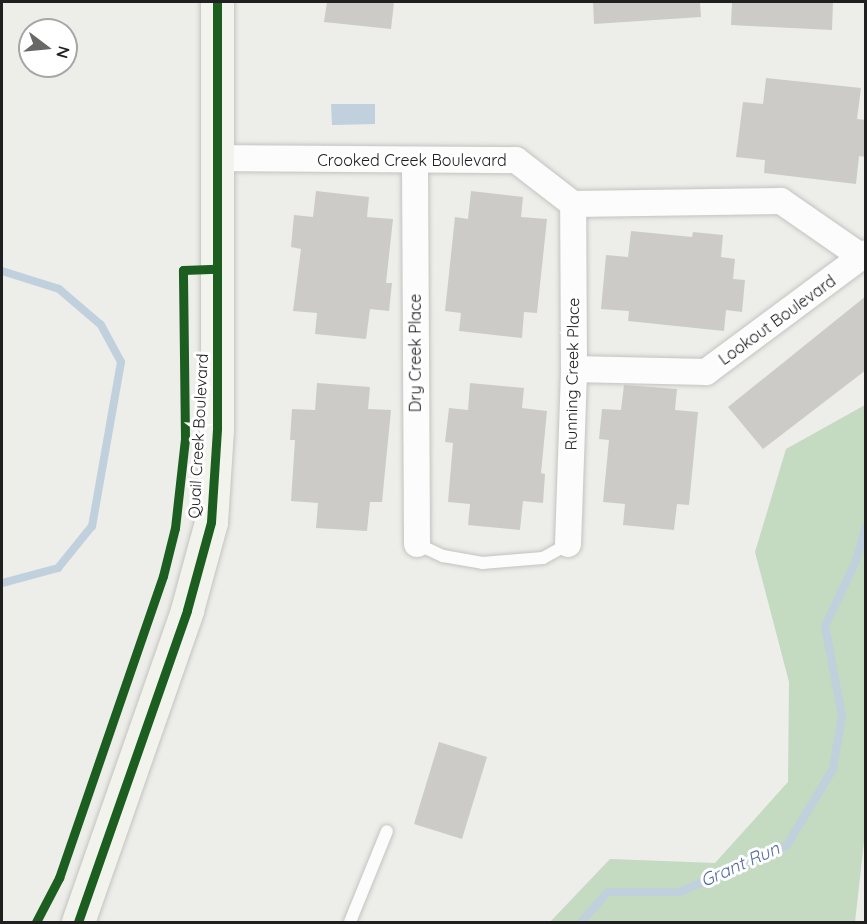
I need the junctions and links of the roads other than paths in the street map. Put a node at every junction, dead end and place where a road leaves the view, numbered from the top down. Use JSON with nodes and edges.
{"nodes":[{"id":1,"x":217,"y":2,"type":"edge"},
{"id":2,"x":218,"y":158,"type":"junction"},
{"id":3,"x":415,"y":161,"type":"junction"},
{"id":4,"x":573,"y":204,"type":"junction"},
{"id":5,"x":864,"y":255,"type":"edge"},
{"id":6,"x":574,"y":369,"type":"junction"},
{"id":7,"x":417,"y":544,"type":"joint"},
{"id":8,"x":568,"y":544,"type":"joint"},
{"id":9,"x":387,"y":831,"type":"dead end"},
{"id":10,"x":78,"y":922,"type":"edge"},
{"id":11,"x":350,"y":922,"type":"edge"}],
"edges":[{"from":1,"to":2,"type":"street","name":"Quail Creek Boulevard"},
{"from":2,"to":3,"type":"street","name":"Crooked Creek Boulevard"},
{"from":2,"to":10,"type":"street","name":"Quail Creek Boulevard"},
{"from":3,"to":4,"type":"street","name":"Crooked Creek Boulevard"},
{"from":3,"to":7,"type":"street","name":"Dry Creek Place"},
{"from":4,"to":5,"type":"street"},
{"from":4,"to":6,"type":"street","name":"Running Creek Place"},
{"from":5,"to":6,"type":"street","name":"Lookout Boulevard"},
{"from":6,"to":8,"type":"street","name":"Running Creek Place"},
{"from":7,"to":8,"type":"lane"},
{"from":9,"to":11,"type":"lane"}]}
